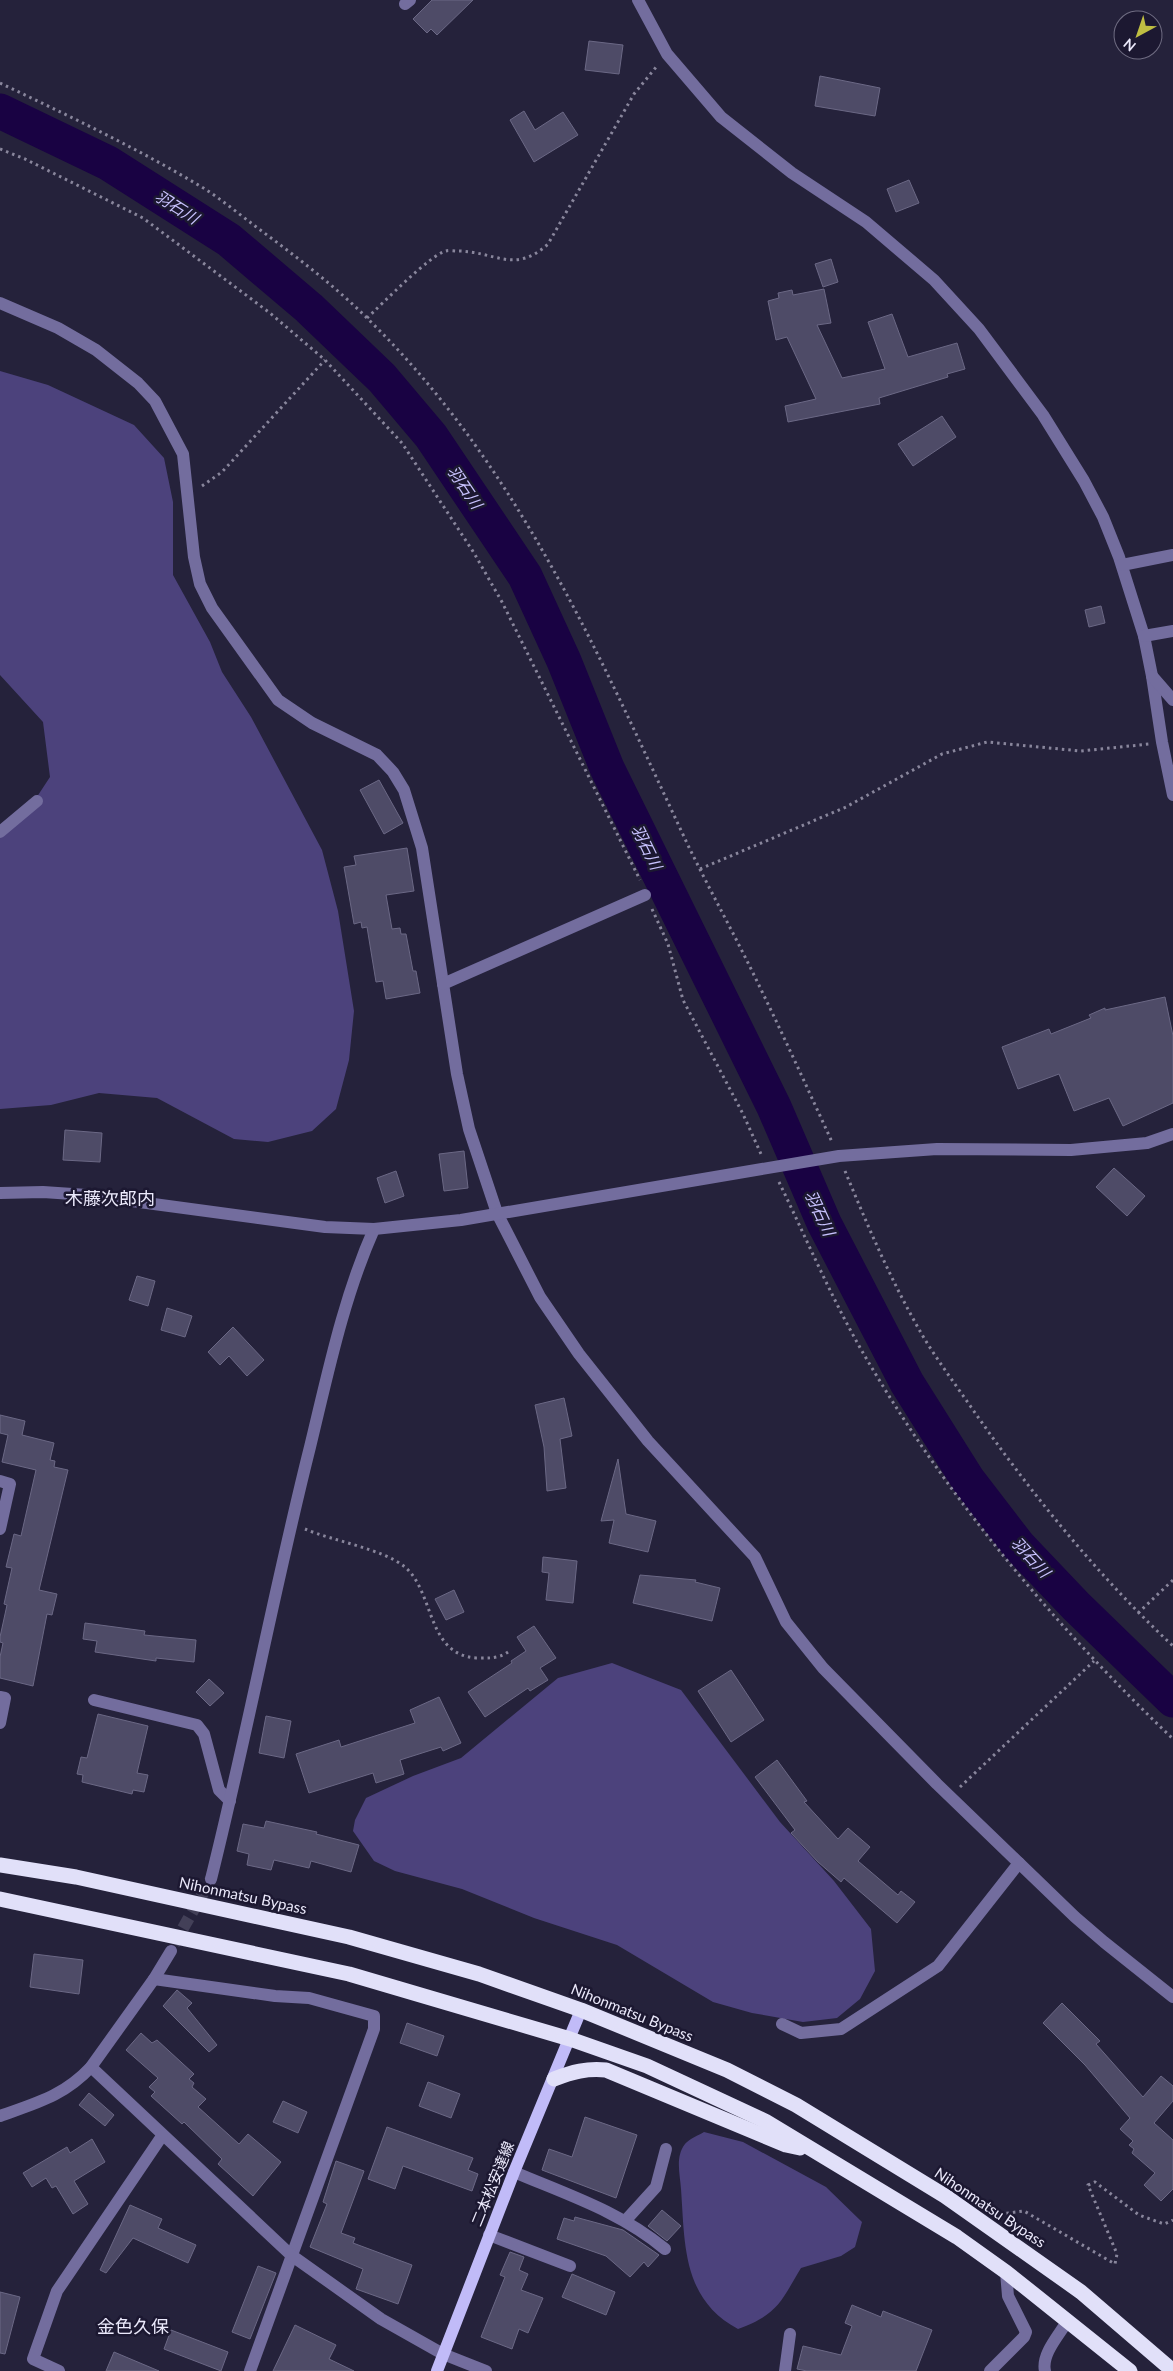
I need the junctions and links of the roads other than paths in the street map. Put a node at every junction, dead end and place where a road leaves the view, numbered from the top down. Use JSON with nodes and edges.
{"nodes":[{"id":1,"x":638,"y":0,"type":"edge"},
{"id":2,"x":0,"y":302,"type":"edge"},
{"id":3,"x":1173,"y":555,"type":"edge"},
{"id":4,"x":1122,"y":565,"type":"junction"},
{"id":5,"x":1173,"y":631,"type":"edge"},
{"id":6,"x":1144,"y":636,"type":"junction"},
{"id":7,"x":1152,"y":676,"type":"junction"},
{"id":8,"x":1173,"y":700,"type":"edge"},
{"id":9,"x":1173,"y":795,"type":"edge"},
{"id":10,"x":37,"y":801,"type":"dead end"},
{"id":11,"x":0,"y":832,"type":"edge"},
{"id":12,"x":645,"y":895,"type":"road end"},
{"id":13,"x":443,"y":984,"type":"junction"},
{"id":14,"x":1173,"y":1134,"type":"edge"},
{"id":15,"x":0,"y":1193,"type":"edge"},
{"id":16,"x":497,"y":1213,"type":"junction"},
{"id":17,"x":374,"y":1229,"type":"junction"},
{"id":18,"x":0,"y":1481,"type":"edge"},
{"id":19,"x":0,"y":1529,"type":"edge"},
{"id":20,"x":0,"y":1697,"type":"edge"},
{"id":21,"x":94,"y":1700,"type":"dead end"},
{"id":22,"x":0,"y":1723,"type":"edge"},
{"id":23,"x":230,"y":1801,"type":"junction"},
{"id":24,"x":1019,"y":1863,"type":"junction"},
{"id":25,"x":0,"y":1865,"type":"edge"},
{"id":26,"x":211,"y":1879,"type":"tunnel mouth"},
{"id":27,"x":0,"y":1899,"type":"edge"},
{"id":28,"x":171,"y":1951,"type":"tunnel mouth"},
{"id":29,"x":154,"y":1979,"type":"junction"},
{"id":30,"x":1173,"y":1997,"type":"edge"},
{"id":31,"x":581,"y":2010,"type":"junction"},
{"id":32,"x":782,"y":2024,"type":"dead end"},
{"id":33,"x":570,"y":2039,"type":"junction"},
{"id":34,"x":91,"y":2067,"type":"junction"},
{"id":35,"x":554,"y":2079,"type":"junction"},
{"id":36,"x":0,"y":2116,"type":"edge"},
{"id":37,"x":162,"y":2136,"type":"junction"},
{"id":38,"x":666,"y":2148,"type":"dead end"},
{"id":39,"x":819,"y":2152,"type":"junction"},
{"id":40,"x":514,"y":2172,"type":"junction"},
{"id":41,"x":626,"y":2220,"type":"junction"},
{"id":42,"x":489,"y":2235,"type":"junction"},
{"id":43,"x":665,"y":2249,"type":"dead end"},
{"id":44,"x":291,"y":2255,"type":"junction"},
{"id":45,"x":570,"y":2266,"type":"dead end"},
{"id":46,"x":1006,"y":2272,"type":"junction"},
{"id":47,"x":1080,"y":2292,"type":"junction"},
{"id":48,"x":1068,"y":2320,"type":"junction"},
{"id":49,"x":790,"y":2334,"type":"dead end"},
{"id":50,"x":443,"y":2354,"type":"junction"},
{"id":51,"x":1173,"y":2357,"type":"edge"},
{"id":52,"x":59,"y":2371,"type":"edge"},
{"id":53,"x":250,"y":2371,"type":"edge"},
{"id":54,"x":436,"y":2371,"type":"edge"},
{"id":55,"x":486,"y":2371,"type":"edge"},
{"id":56,"x":785,"y":2371,"type":"edge"},
{"id":57,"x":990,"y":2371,"type":"edge"},
{"id":58,"x":1045,"y":2371,"type":"edge"},
{"id":59,"x":1130,"y":2371,"type":"edge"},
{"id":60,"x":1173,"y":2371,"type":"edge"}],
"edges":[{"from":1,"to":4,"type":"street"},
{"from":2,"to":13,"type":"street"},
{"from":3,"to":4,"type":"street"},
{"from":4,"to":6,"type":"street"},
{"from":5,"to":6,"type":"street"},
{"from":6,"to":7,"type":"street"},
{"from":7,"to":8,"type":"street"},
{"from":7,"to":9,"type":"street"},
{"from":10,"to":11,"type":"street"},
{"from":12,"to":13,"type":"street"},
{"from":13,"to":16,"type":"street"},
{"from":14,"to":16,"type":"street"},
{"from":15,"to":17,"type":"street"},
{"from":16,"to":17,"type":"street"},
{"from":16,"to":24,"type":"street"},
{"from":17,"to":23,"type":"street"},
{"from":18,"to":19,"type":"street"},
{"from":20,"to":22,"type":"street"},
{"from":21,"to":23,"type":"street"},
{"from":23,"to":26,"type":"street"},
{"from":24,"to":30,"type":"street"},
{"from":24,"to":32,"type":"street"},
{"from":25,"to":31,"type":"highway","name":"Nihonmatsu Bypass"},
{"from":27,"to":33,"type":"highway"},
{"from":28,"to":29,"type":"street"},
{"from":29,"to":34,"type":"street"},
{"from":29,"to":44,"type":"street"},
{"from":31,"to":33,"type":"main road","name":"二本松安達線"},
{"from":31,"to":47,"type":"highway","name":"Nihonmatsu Bypass"},
{"from":33,"to":35,"type":"main road","name":"二本松安達線"},
{"from":33,"to":39,"type":"highway"},
{"from":34,"to":36,"type":"street"},
{"from":34,"to":37,"type":"street"},
{"from":35,"to":39,"type":"highway"},
{"from":35,"to":40,"type":"main road","name":"二本松安達線"},
{"from":37,"to":44,"type":"street"},
{"from":37,"to":52,"type":"street"},
{"from":38,"to":41,"type":"street"},
{"from":39,"to":46,"type":"highway"},
{"from":40,"to":41,"type":"street"},
{"from":40,"to":42,"type":"main road","name":"二本松安達線"},
{"from":41,"to":43,"type":"street"},
{"from":42,"to":45,"type":"street"},
{"from":42,"to":50,"type":"main road","name":"二本松安達線"},
{"from":44,"to":50,"type":"street"},
{"from":44,"to":53,"type":"street"},
{"from":46,"to":48,"type":"highway"},
{"from":46,"to":57,"type":"street"},
{"from":47,"to":51,"type":"highway"},
{"from":47,"to":60,"type":"highway","name":"Nihonmatsu Bypass"},
{"from":48,"to":58,"type":"street"},
{"from":48,"to":59,"type":"highway"},
{"from":49,"to":56,"type":"street"},
{"from":50,"to":54,"type":"main road","name":"二本松安達線"},
{"from":50,"to":55,"type":"street"}]}
